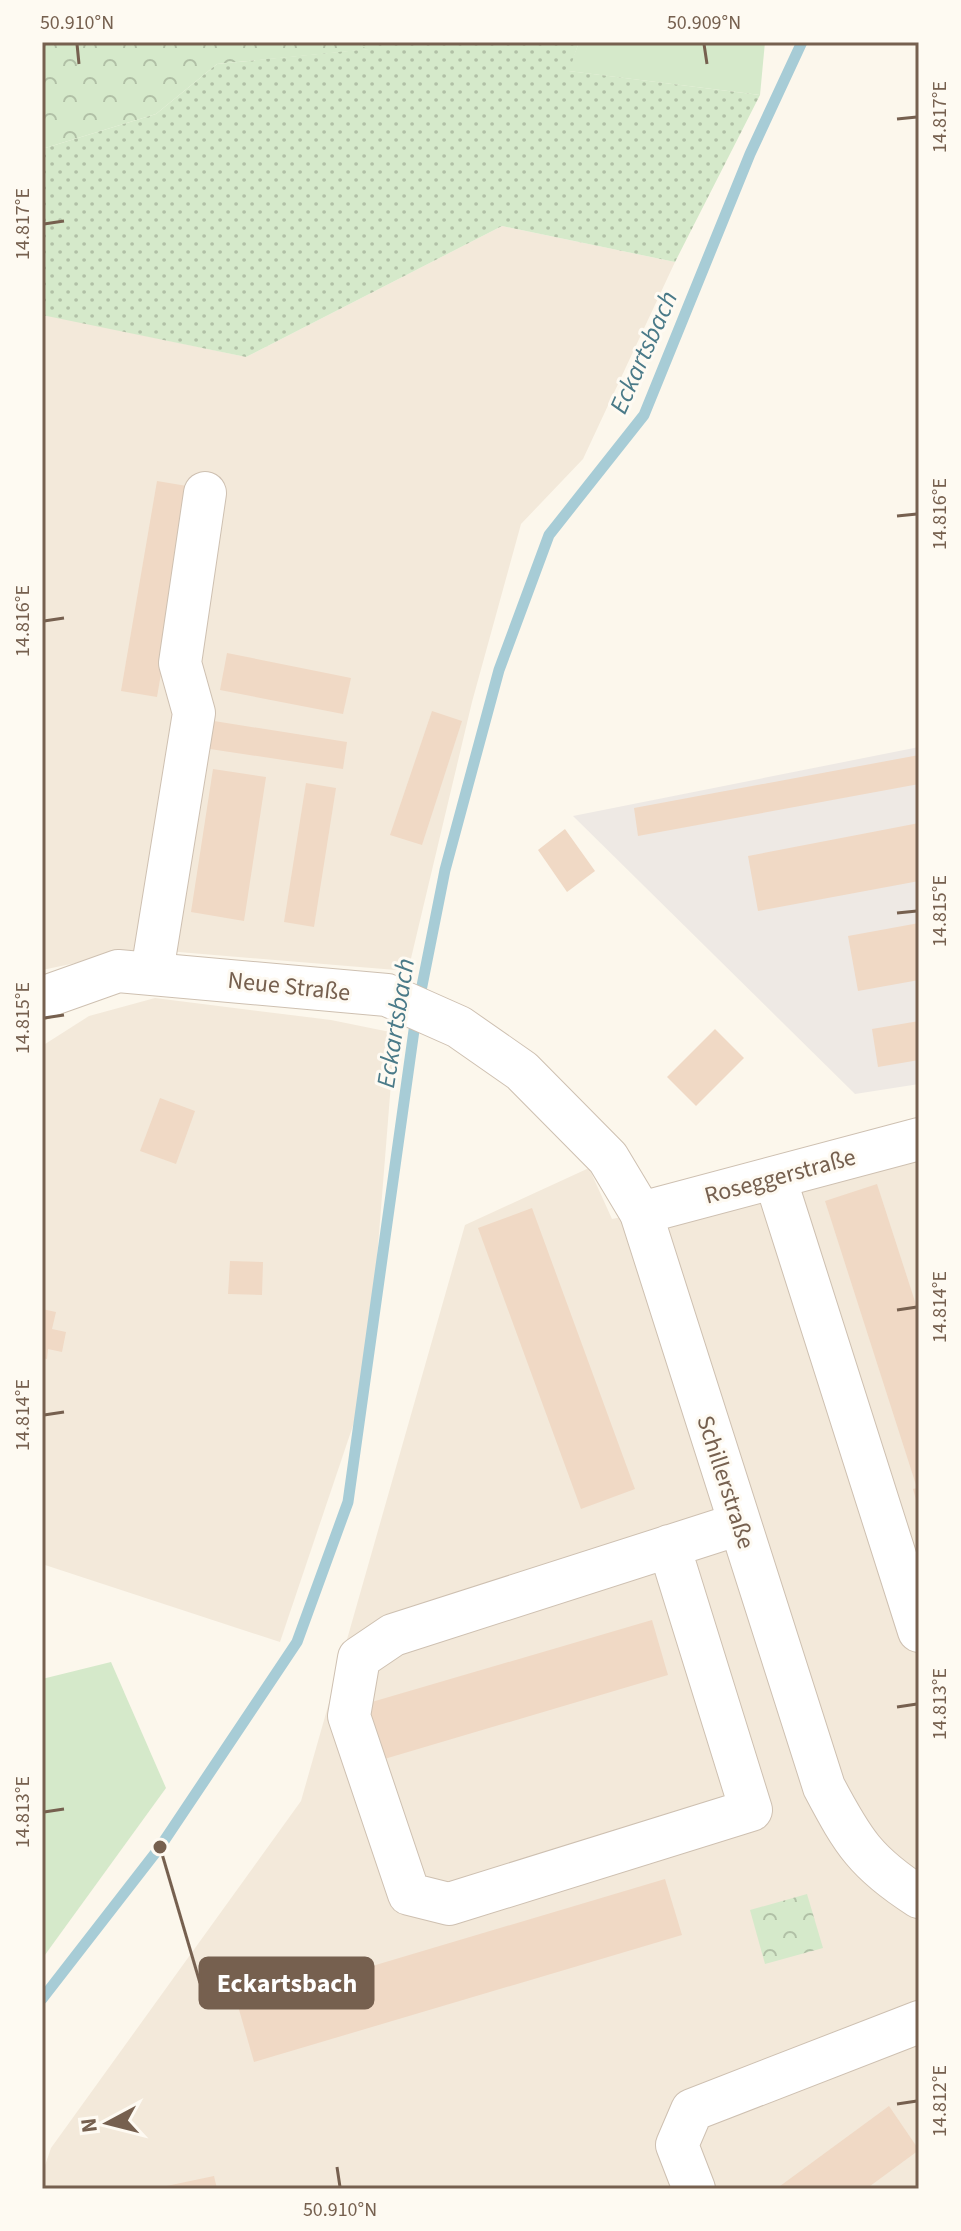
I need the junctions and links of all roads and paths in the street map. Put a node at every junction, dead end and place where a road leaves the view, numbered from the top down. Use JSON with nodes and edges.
{"nodes":[{"id":1,"x":205,"y":493,"type":"dead end"},
{"id":2,"x":152,"y":972,"type":"junction"},
{"id":3,"x":43,"y":997,"type":"edge"},
{"id":4,"x":522,"y":1071,"type":"joint"},
{"id":5,"x":919,"y":1139,"type":"edge"},
{"id":6,"x":775,"y":1178,"type":"junction"},
{"id":7,"x":641,"y":1213,"type":"junction"},
{"id":8,"x":739,"y":1524,"type":"junction"},
{"id":9,"x":669,"y":1546,"type":"junction"},
{"id":10,"x":919,"y":1631,"type":"edge"},
{"id":11,"x":919,"y":1897,"type":"edge"},
{"id":12,"x":919,"y":2022,"type":"edge"},
{"id":13,"x":694,"y":2189,"type":"edge"}],
"edges":[{"from":1,"to":2,"type":"street"},
{"from":2,"to":3,"type":"street","name":"Neue Straße"},
{"from":2,"to":4,"type":"street","name":"Neue Straße"},
{"from":4,"to":7,"type":"street","name":"Schillerstraße"},
{"from":5,"to":6,"type":"street","name":"Roseggerstraße"},
{"from":6,"to":7,"type":"street","name":"Roseggerstraße"},
{"from":6,"to":10,"type":"street"},
{"from":7,"to":8,"type":"street","name":"Schillerstraße"},
{"from":8,"to":9,"type":"street"},
{"from":8,"to":11,"type":"street","name":"Schillerstraße"},
{"from":9,"to":9,"type":"street"},
{"from":12,"to":13,"type":"street"}]}
